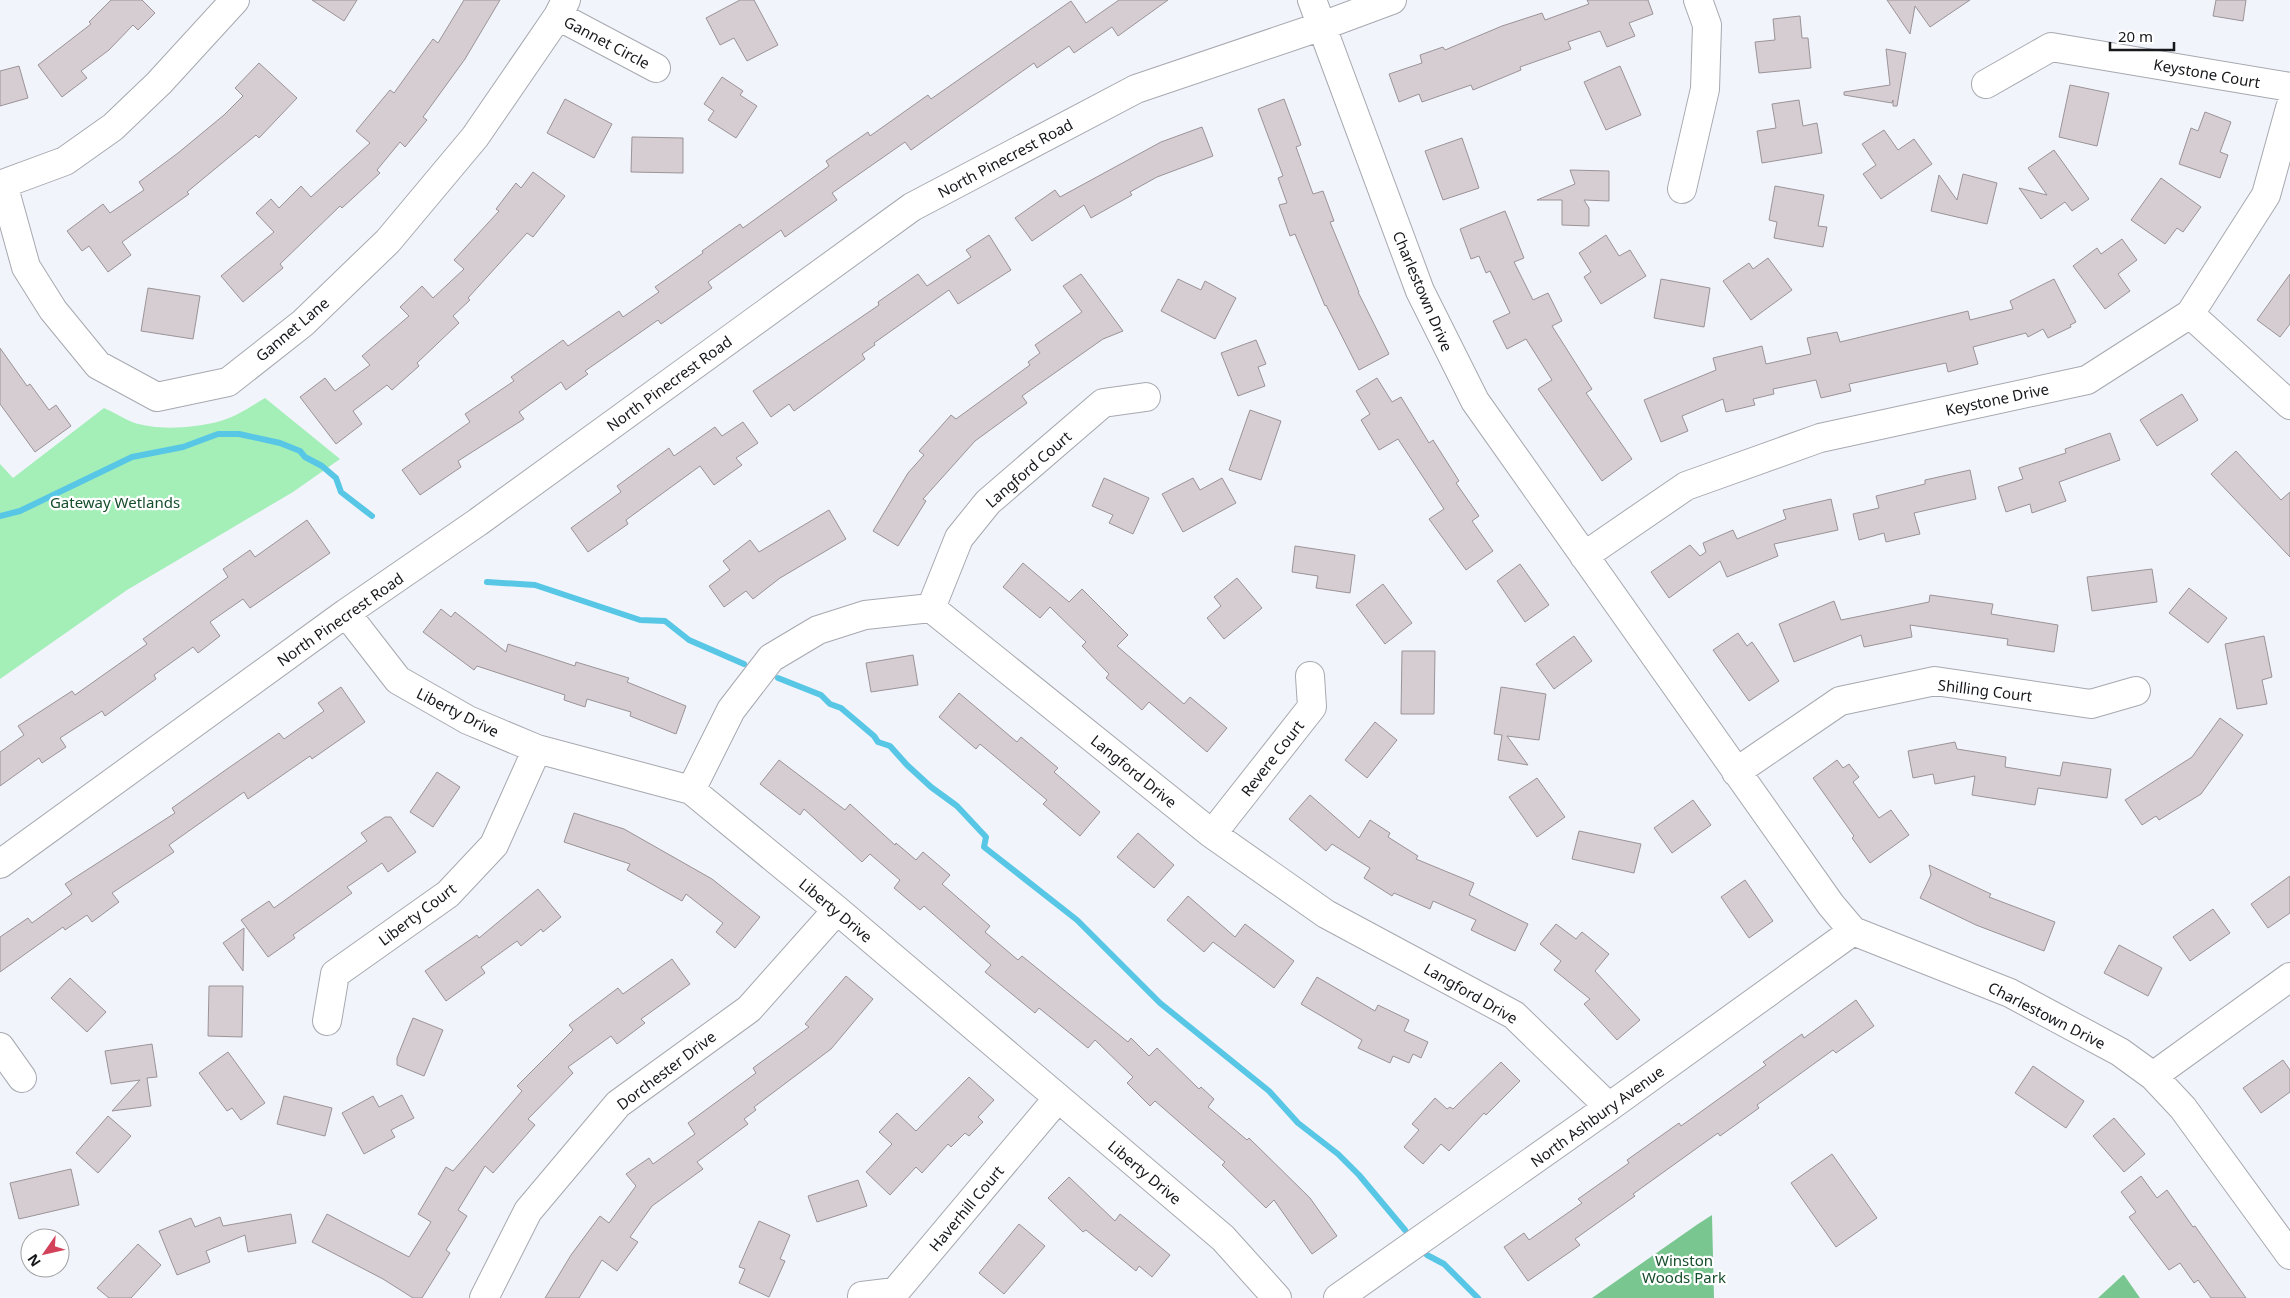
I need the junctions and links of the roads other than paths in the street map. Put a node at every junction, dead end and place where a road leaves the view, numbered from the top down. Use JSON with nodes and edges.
{"nodes":[{"id":1,"x":235,"y":0,"type":"edge"},
{"id":2,"x":1312,"y":0,"type":"edge"},
{"id":3,"x":1392,"y":0,"type":"edge"},
{"id":4,"x":1698,"y":0,"type":"edge"},
{"id":5,"x":562,"y":8,"type":"edge"},
{"id":6,"x":1322,"y":26,"type":"junction"},
{"id":7,"x":656,"y":68,"type":"dead end"},
{"id":8,"x":1986,"y":84,"type":"dead end"},
{"id":9,"x":2290,"y":87,"type":"edge"},
{"id":10,"x":2290,"y":108,"type":"edge"},
{"id":11,"x":1,"y":185,"type":"edge"},
{"id":12,"x":1682,"y":189,"type":"dead end"},
{"id":13,"x":2190,"y":314,"type":"junction"},
{"id":14,"x":1146,"y":397,"type":"dead end"},
{"id":15,"x":2290,"y":405,"type":"edge"},
{"id":16,"x":1584,"y":556,"type":"junction"},
{"id":17,"x":931,"y":608,"type":"junction"},
{"id":18,"x":346,"y":613,"type":"junction"},
{"id":19,"x":1310,"y":676,"type":"dead end"},
{"id":20,"x":2136,"y":691,"type":"dead end"},
{"id":21,"x":537,"y":749,"type":"junction"},
{"id":22,"x":1736,"y":772,"type":"junction"},
{"id":23,"x":691,"y":790,"type":"junction"},
{"id":24,"x":1212,"y":834,"type":"junction"},
{"id":25,"x":0,"y":864,"type":"edge"},
{"id":26,"x":837,"y":910,"type":"junction"},
{"id":27,"x":1853,"y":931,"type":"junction"},
{"id":28,"x":2290,"y":977,"type":"edge"},
{"id":29,"x":327,"y":1021,"type":"dead end"},
{"id":30,"x":0,"y":1047,"type":"edge"},
{"id":31,"x":2153,"y":1076,"type":"junction"},
{"id":32,"x":22,"y":1078,"type":"dead end"},
{"id":33,"x":1058,"y":1098,"type":"junction"},
{"id":34,"x":1609,"y":1107,"type":"junction"},
{"id":35,"x":2290,"y":1255,"type":"edge"},
{"id":36,"x":862,"y":1296,"type":"dead end"},
{"id":37,"x":484,"y":1298,"type":"edge"},
{"id":38,"x":1277,"y":1298,"type":"edge"},
{"id":39,"x":1338,"y":1298,"type":"edge"}],
"edges":[{"from":1,"to":11,"type":"street"},
{"from":2,"to":6,"type":"street","name":"Charlestown Drive"},
{"from":3,"to":6,"type":"street","name":"North Pinecrest Road"},
{"from":4,"to":12,"type":"street"},
{"from":5,"to":7,"type":"street","name":"Gannet Circle"},
{"from":5,"to":11,"type":"street","name":"Gannet Lane"},
{"from":6,"to":16,"type":"street","name":"Charlestown Drive"},
{"from":6,"to":18,"type":"street","name":"North Pinecrest Road"},
{"from":8,"to":9,"type":"street","name":"Keystone Court"},
{"from":10,"to":13,"type":"street","name":"Keystone Drive"},
{"from":13,"to":15,"type":"street"},
{"from":13,"to":16,"type":"street","name":"Keystone Drive"},
{"from":14,"to":17,"type":"street","name":"Langford Court"},
{"from":16,"to":22,"type":"street","name":"Charlestown Drive"},
{"from":17,"to":23,"type":"street"},
{"from":17,"to":24,"type":"street","name":"Langford Drive"},
{"from":18,"to":21,"type":"street","name":"Liberty Drive"},
{"from":18,"to":25,"type":"street","name":"North Pinecrest Road"},
{"from":19,"to":24,"type":"street","name":"Revere Court"},
{"from":20,"to":22,"type":"street","name":"Shilling Court"},
{"from":21,"to":23,"type":"street","name":"Liberty Drive"},
{"from":21,"to":29,"type":"street","name":"Liberty Court"},
{"from":22,"to":27,"type":"street","name":"Charlestown Drive"},
{"from":23,"to":26,"type":"street","name":"Liberty Drive"},
{"from":24,"to":34,"type":"street","name":"Langford Drive"},
{"from":26,"to":33,"type":"street","name":"Liberty Drive"},
{"from":26,"to":37,"type":"street","name":"Dorchester Drive"},
{"from":27,"to":31,"type":"street","name":"Charlestown Drive"},
{"from":27,"to":34,"type":"street","name":"North Ashbury Avenue"},
{"from":28,"to":31,"type":"street"},
{"from":30,"to":32,"type":"street"},
{"from":31,"to":35,"type":"street","name":"Charlestown Drive"},
{"from":33,"to":36,"type":"street","name":"Haverhill Court"},
{"from":33,"to":38,"type":"street","name":"Liberty Drive"},
{"from":34,"to":39,"type":"street","name":"North Ashbury Avenue"}]}
